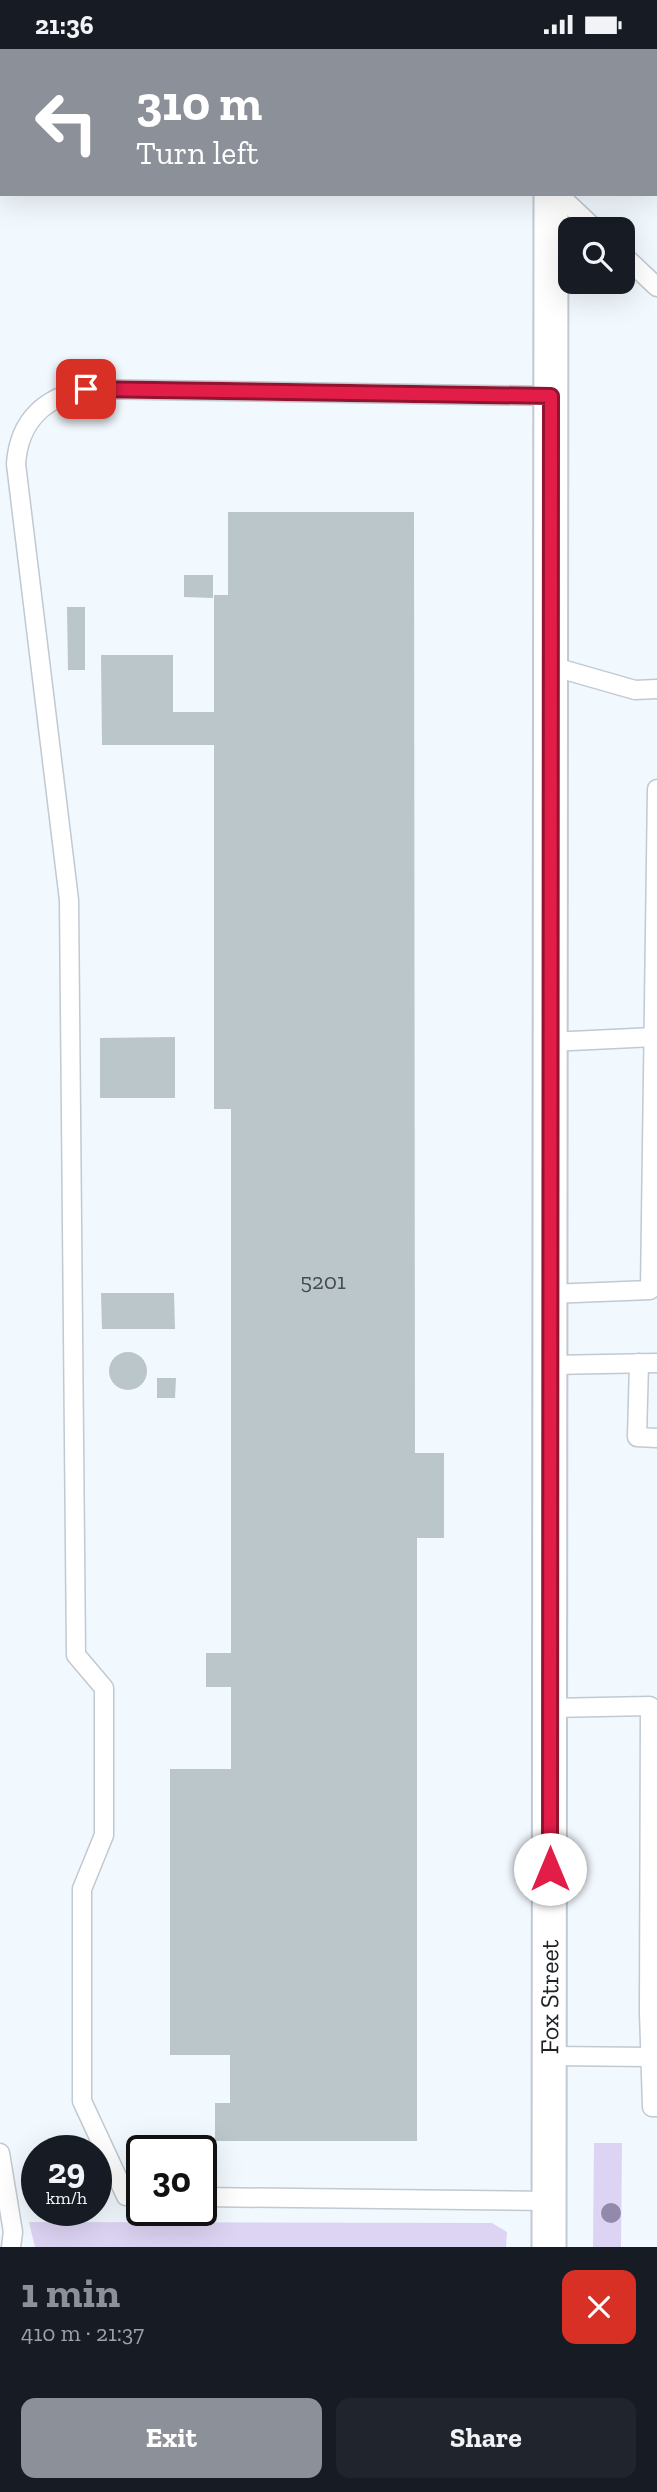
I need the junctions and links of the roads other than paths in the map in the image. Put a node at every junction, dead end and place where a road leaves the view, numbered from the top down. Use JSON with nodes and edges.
{"nodes":[{"id":1,"x":551,"y":196,"type":"edge"},
{"id":2,"x":560,"y":196,"type":"edge"},
{"id":3,"x":582,"y":217,"type":"edge"},
{"id":4,"x":635,"y":266,"type":"edge"},
{"id":5,"x":657,"y":287,"type":"edge"},
{"id":6,"x":551,"y":396,"type":"junction"},
{"id":7,"x":551,"y":666,"type":"junction"},
{"id":8,"x":657,"y":689,"type":"edge"},
{"id":9,"x":657,"y":789,"type":"edge"},
{"id":10,"x":654,"y":1037,"type":"junction"},
{"id":11,"x":551,"y":1042,"type":"junction"},
{"id":12,"x":550,"y":1294,"type":"junction"},
{"id":13,"x":648,"y":1363,"type":"edge"},
{"id":14,"x":550,"y":1365,"type":"junction"},
{"id":15,"x":657,"y":1438,"type":"edge"},
{"id":16,"x":550,"y":1709,"type":"junction"},
{"id":17,"x":653,"y":2012,"type":"edge"},
{"id":18,"x":550,"y":2056,"type":"junction"},
{"id":19,"x":651,"y":2057,"type":"junction"},
{"id":20,"x":657,"y":2107,"type":"edge"},
{"id":21,"x":0,"y":2153,"type":"edge"},
{"id":22,"x":126,"y":2196,"type":"edge"},
{"id":23,"x":217,"y":2197,"type":"edge"},
{"id":24,"x":549,"y":2201,"type":"junction"},
{"id":25,"x":11,"y":2247,"type":"edge"},
{"id":26,"x":549,"y":2247,"type":"edge"}],
"edges":[{"from":1,"to":6,"type":"street","name":"Fox Street"},
{"from":2,"to":3,"type":"lane"},
{"from":4,"to":5,"type":"lane"},
{"from":6,"to":7,"type":"street","name":"Fox Street"},
{"from":6,"to":22,"type":"lane"},
{"from":7,"to":8,"type":"lane"},
{"from":7,"to":11,"type":"street","name":"Fox Street"},
{"from":9,"to":10,"type":"lane"},
{"from":10,"to":11,"type":"lane"},
{"from":10,"to":12,"type":"lane"},
{"from":11,"to":12,"type":"street","name":"Fox Street"},
{"from":12,"to":14,"type":"street","name":"Fox Street"},
{"from":13,"to":14,"type":"lane"},
{"from":13,"to":15,"type":"lane"},
{"from":14,"to":16,"type":"street","name":"Fox Street"},
{"from":16,"to":17,"type":"lane"},
{"from":16,"to":18,"type":"street","name":"Fox Street"},
{"from":17,"to":19,"type":"lane"},
{"from":18,"to":19,"type":"lane"},
{"from":18,"to":24,"type":"street","name":"Fox Street"},
{"from":19,"to":20,"type":"lane"},
{"from":21,"to":25,"type":"lane"},
{"from":23,"to":24,"type":"lane"},
{"from":24,"to":26,"type":"street","name":"Fox Street"}]}
